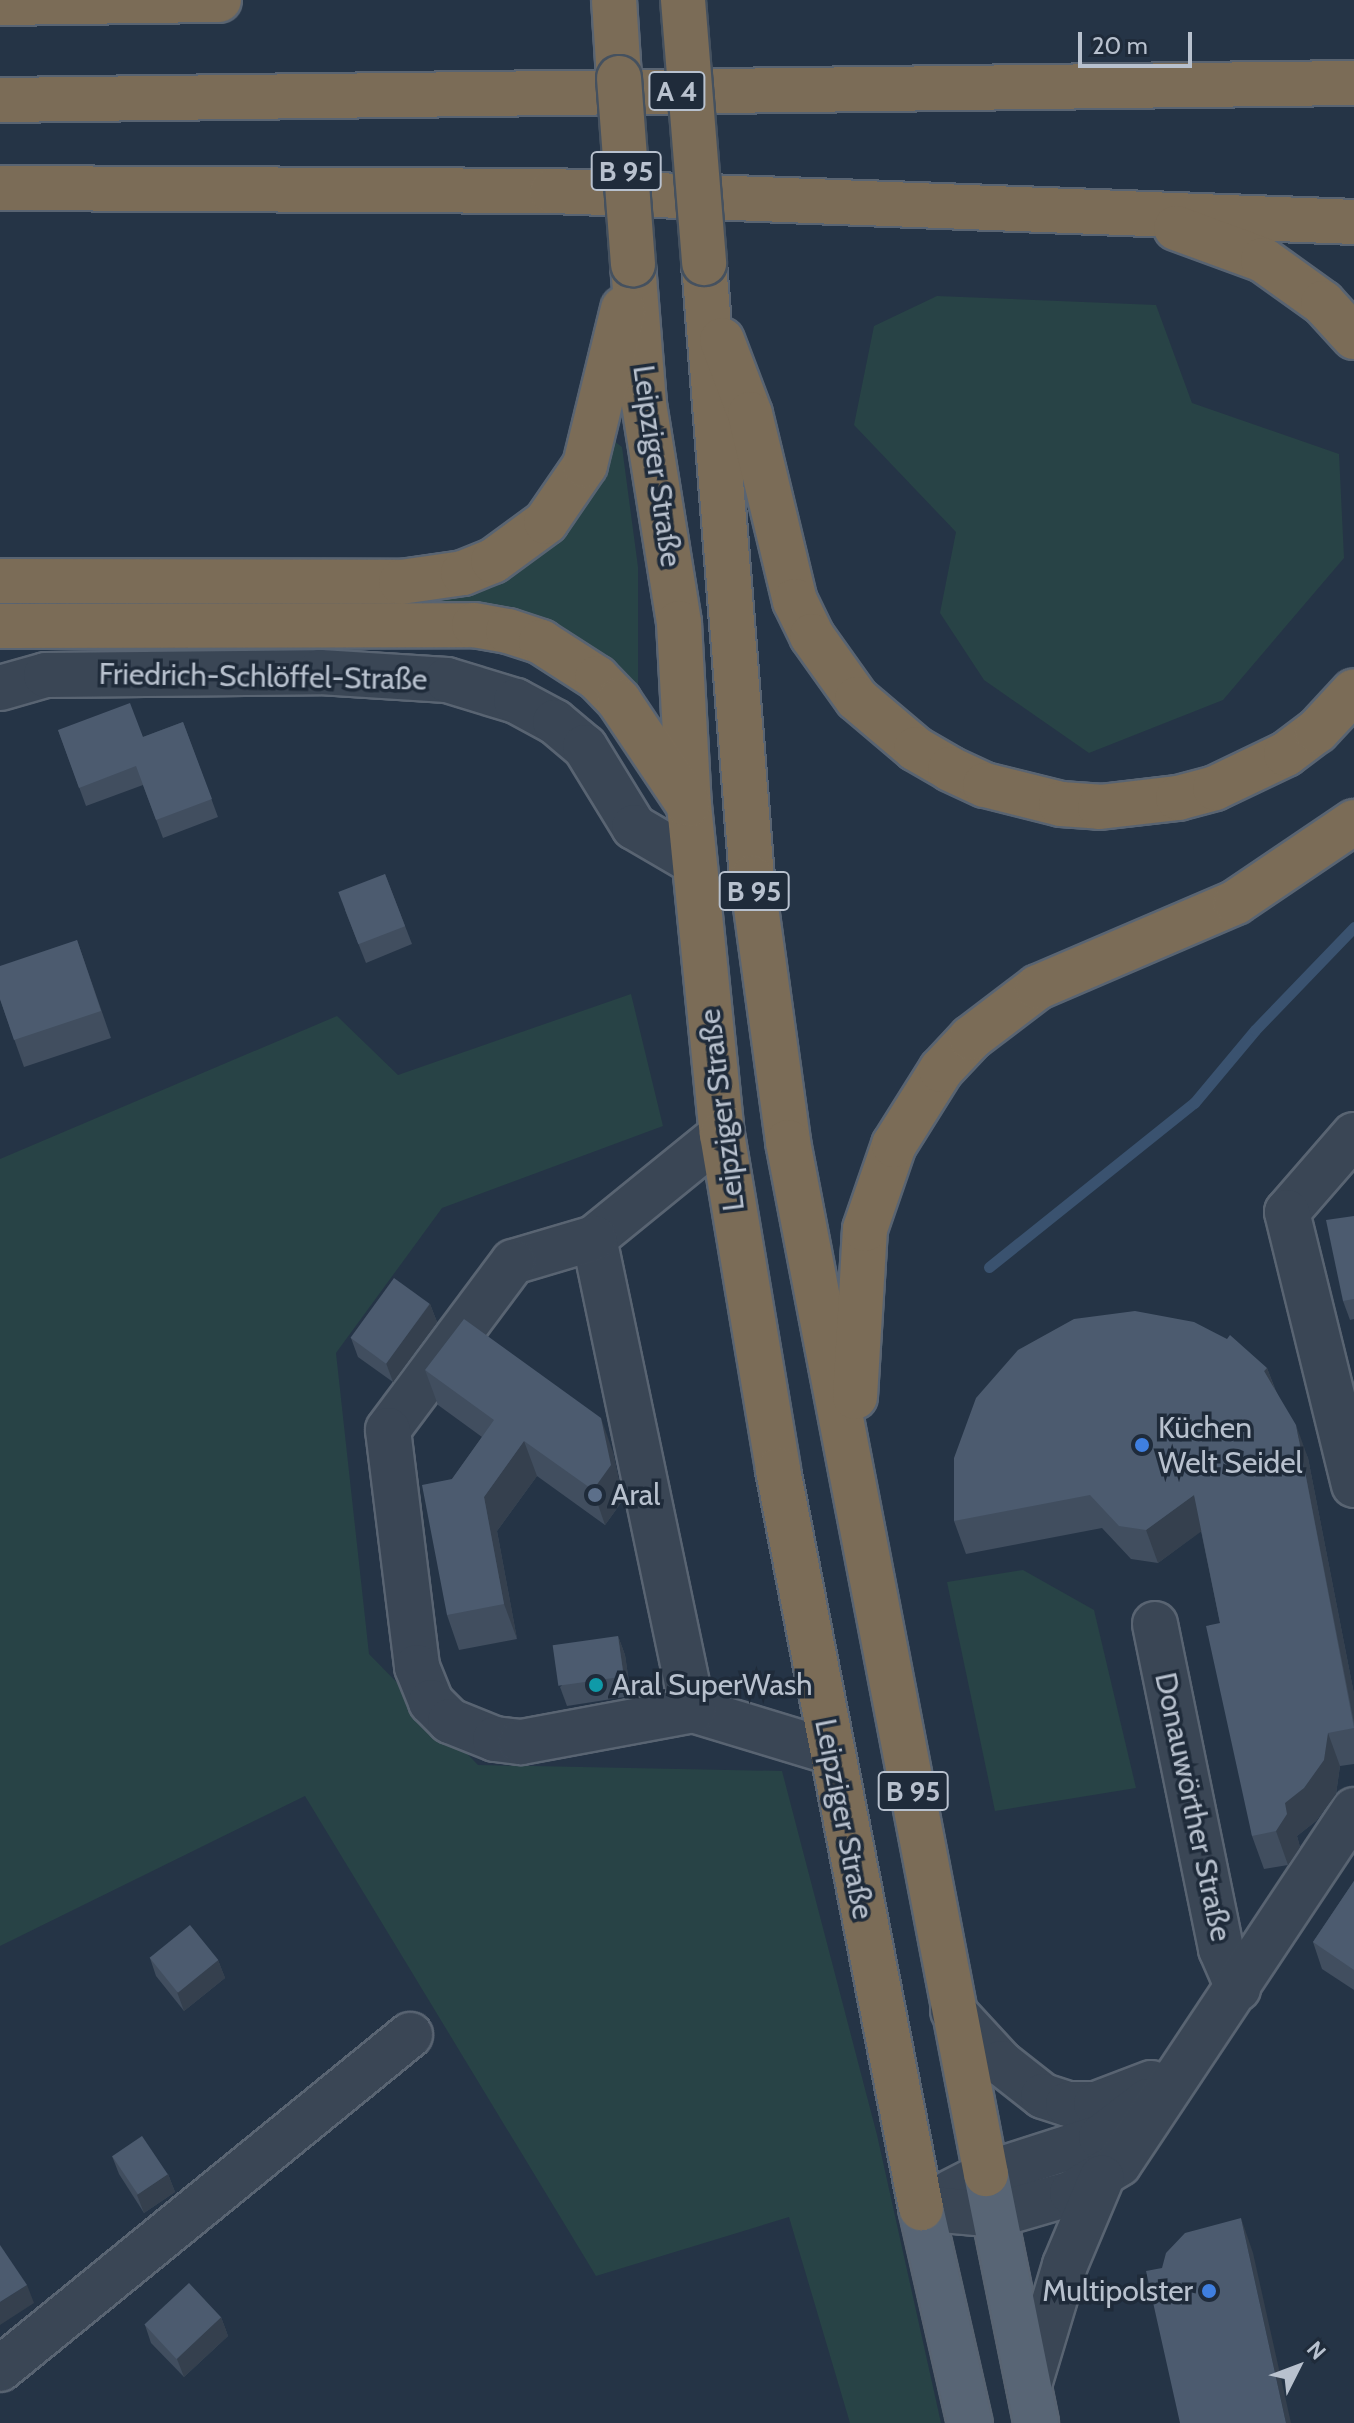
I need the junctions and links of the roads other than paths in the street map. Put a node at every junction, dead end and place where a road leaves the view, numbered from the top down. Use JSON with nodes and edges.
{"nodes":[{"id":1,"x":219,"y":0,"type":"edge"},
{"id":2,"x":614,"y":0,"type":"edge"},
{"id":3,"x":683,"y":0,"type":"edge"},
{"id":4,"x":0,"y":3,"type":"edge"},
{"id":5,"x":1354,"y":83,"type":"edge"},
{"id":6,"x":0,"y":100,"type":"edge"},
{"id":7,"x":8,"y":190,"type":"edge"},
{"id":8,"x":1141,"y":214,"type":"junction"},
{"id":9,"x":1354,"y":222,"type":"edge"},
{"id":10,"x":633,"y":264,"type":"junction"},
{"id":11,"x":705,"y":280,"type":"junction"},
{"id":12,"x":1354,"y":337,"type":"edge"},
{"id":13,"x":0,"y":581,"type":"edge"},
{"id":14,"x":0,"y":626,"type":"edge"},
{"id":15,"x":0,"y":688,"type":"edge"},
{"id":16,"x":1354,"y":691,"type":"edge"},
{"id":17,"x":689,"y":805,"type":"junction"},
{"id":18,"x":1354,"y":822,"type":"edge"},
{"id":19,"x":694,"y":862,"type":"junction"},
{"id":20,"x":722,"y":1134,"type":"junction"},
{"id":21,"x":1354,"y":1135,"type":"edge"},
{"id":22,"x":594,"y":1238,"type":"junction"},
{"id":23,"x":1352,"y":1463,"type":"edge"},
{"id":24,"x":853,"y":1480,"type":"junction"},
{"id":25,"x":1155,"y":1624,"type":"dead end"},
{"id":26,"x":693,"y":1710,"type":"junction"},
{"id":27,"x":831,"y":1752,"type":"junction"},
{"id":28,"x":1354,"y":1810,"type":"edge"},
{"id":29,"x":1238,"y":1988,"type":"junction"},
{"id":30,"x":953,"y":2011,"type":"junction"},
{"id":31,"x":410,"y":2035,"type":"dead end"},
{"id":32,"x":1183,"y":2070,"type":"junction"},
{"id":33,"x":986,"y":2174,"type":"junction"},
{"id":34,"x":1102,"y":2177,"type":"junction"},
{"id":35,"x":921,"y":2208,"type":"junction"},
{"id":36,"x":996,"y":2215,"type":"junction"},
{"id":37,"x":0,"y":2369,"type":"edge"},
{"id":38,"x":1032,"y":2404,"type":"edge"},
{"id":39,"x":970,"y":2423,"type":"edge"}],
"edges":[{"from":1,"to":4,"type":"highway"},
{"from":2,"to":10,"type":"highway","name":"Leipziger Straße","number":"B 95","bridge":true},
{"from":3,"to":11,"type":"highway","name":"Leipziger Straße","number":"B 95","bridge":true},
{"from":5,"to":6,"type":"highway","number":"A 4"},
{"from":7,"to":8,"type":"highway"},
{"from":8,"to":9,"type":"highway"},
{"from":8,"to":12,"type":"highway"},
{"from":10,"to":13,"type":"highway"},
{"from":10,"to":17,"type":"highway","name":"Leipziger Straße","number":"B 95"},
{"from":11,"to":16,"type":"highway"},
{"from":11,"to":24,"type":"highway","name":"Leipziger Straße","number":"B 95"},
{"from":14,"to":17,"type":"highway"},
{"from":15,"to":19,"type":"street","name":"Friedrich-Schlöffel-Straße"},
{"from":17,"to":19,"type":"highway","name":"Leipziger Straße","number":"B 95"},
{"from":18,"to":24,"type":"highway"},
{"from":19,"to":20,"type":"highway","name":"Leipziger Straße","number":"B 95"},
{"from":20,"to":22,"type":"street"},
{"from":20,"to":27,"type":"highway","name":"Leipziger Straße","number":"B 95"},
{"from":21,"to":23,"type":"street"},
{"from":22,"to":26,"type":"street"},
{"from":22,"to":26,"type":"street"},
{"from":24,"to":30,"type":"highway","name":"Leipziger Straße","number":"B 95"},
{"from":25,"to":29,"type":"street","name":"Donauwörther Straße"},
{"from":26,"to":27,"type":"street"},
{"from":27,"to":35,"type":"highway","name":"Leipziger Straße","number":"B 95"},
{"from":28,"to":29,"type":"street","name":"Donauwörther Straße"},
{"from":29,"to":32,"type":"street","name":"Donauwörther Straße"},
{"from":30,"to":32,"type":"street"},
{"from":30,"to":33,"type":"highway","name":"Leipziger Straße","number":"B 95"},
{"from":31,"to":37,"type":"street"},
{"from":32,"to":33,"type":"street","name":"Donauwörther Straße"},
{"from":32,"to":34,"type":"street","name":"Donauwörther Straße"},
{"from":33,"to":35,"type":"street"},
{"from":33,"to":36,"type":"main road","name":"Leipziger Straße","number":"B 95"},
{"from":34,"to":36,"type":"street","name":"Donauwörther Straße"},
{"from":34,"to":38,"type":"street","name":"Donauwörther Straße"},
{"from":35,"to":36,"type":"street"},
{"from":35,"to":39,"type":"main road","name":"Leipziger Straße","number":"B 95"},
{"from":36,"to":38,"type":"main road","name":"Leipziger Straße","number":"B 95"}]}
